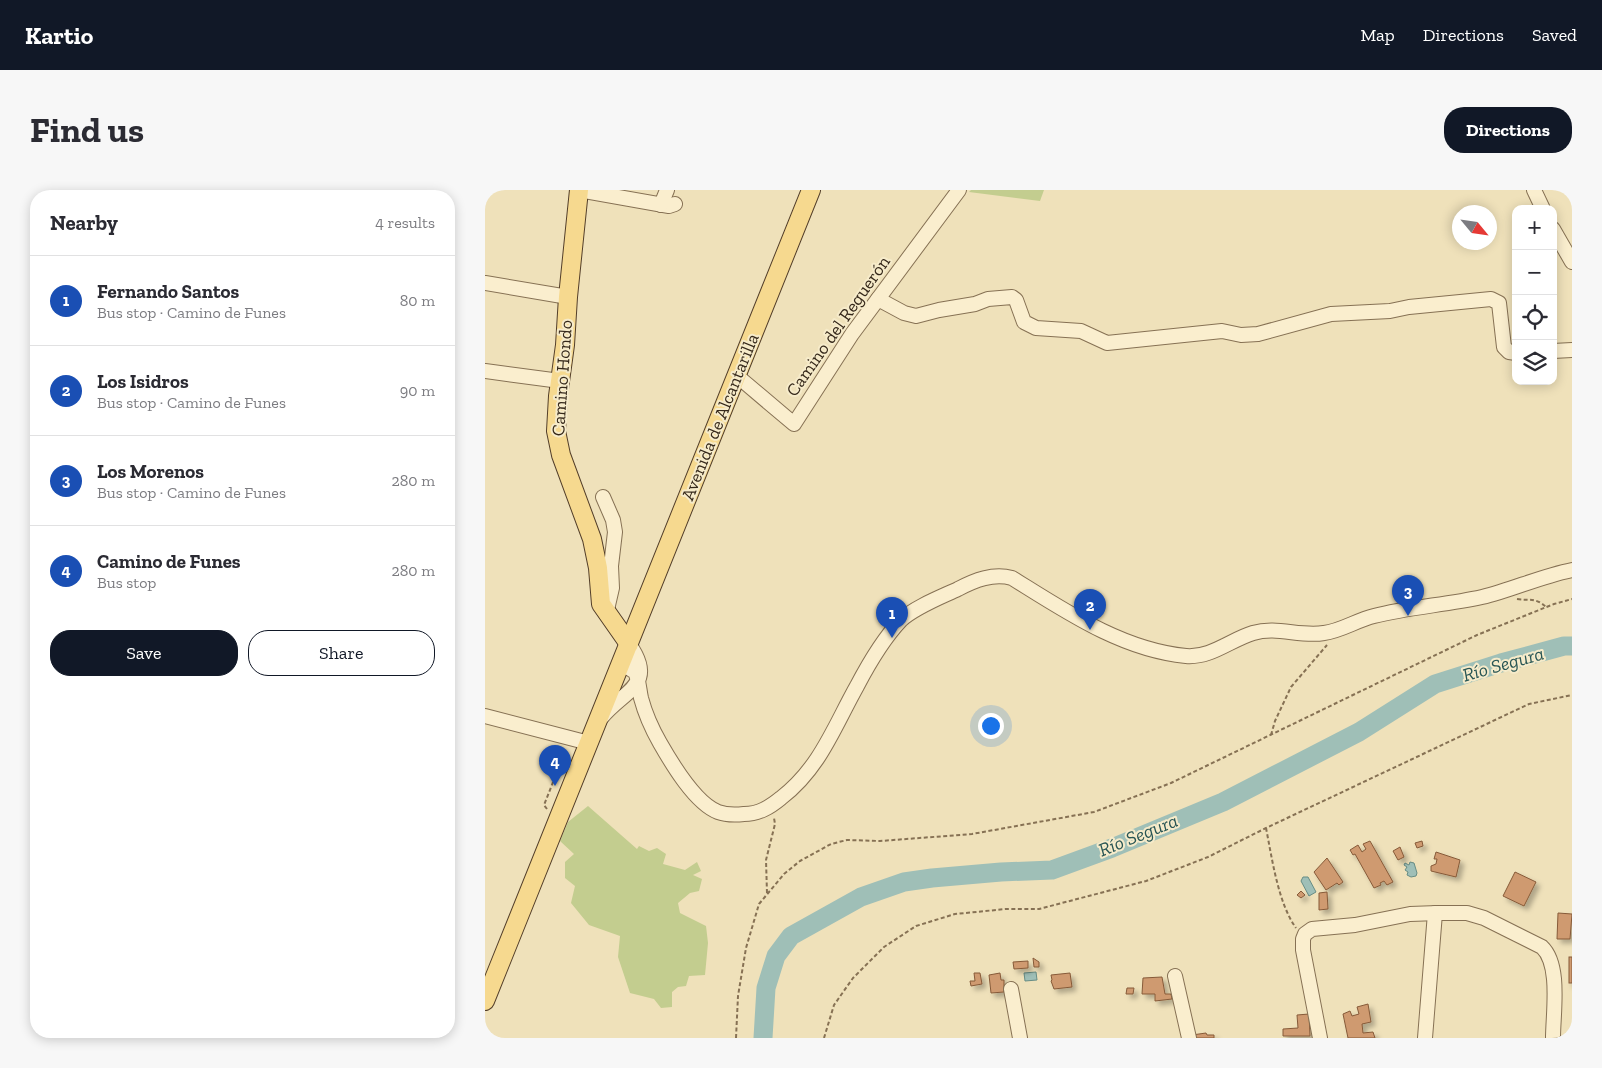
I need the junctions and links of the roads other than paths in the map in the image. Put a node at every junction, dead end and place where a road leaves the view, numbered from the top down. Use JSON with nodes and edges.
{"nodes":[{"id":1,"x":579,"y":190,"type":"edge"},
{"id":2,"x":667,"y":190,"type":"edge"},
{"id":3,"x":811,"y":190,"type":"edge"},
{"id":4,"x":959,"y":190,"type":"edge"},
{"id":5,"x":1534,"y":190,"type":"edge"},
{"id":6,"x":1541,"y":205,"type":"edge"},
{"id":7,"x":1557,"y":236,"type":"edge"},
{"id":8,"x":1572,"y":262,"type":"edge"},
{"id":9,"x":485,"y":283,"type":"edge"},
{"id":10,"x":568,"y":297,"type":"junction"},
{"id":11,"x":878,"y":299,"type":"junction"},
{"id":12,"x":1572,"y":350,"type":"edge"},
{"id":13,"x":1557,"y":351,"type":"edge"},
{"id":14,"x":1512,"y":352,"type":"edge"},
{"id":15,"x":485,"y":371,"type":"edge"},
{"id":16,"x":737,"y":375,"type":"junction"},
{"id":17,"x":560,"y":381,"type":"junction"},
{"id":18,"x":603,"y":497,"type":"dead end"},
{"id":19,"x":593,"y":539,"type":"junction"},
{"id":20,"x":615,"y":543,"type":"junction"},
{"id":21,"x":1572,"y":570,"type":"edge"},
{"id":22,"x":642,"y":611,"type":"junction"},
{"id":23,"x":608,"y":616,"type":"junction"},
{"id":24,"x":629,"y":644,"type":"junction"},
{"id":25,"x":619,"y":667,"type":"junction"},
{"id":26,"x":638,"y":680,"type":"junction"},
{"id":27,"x":615,"y":703,"type":"junction"},
{"id":28,"x":644,"y":708,"type":"junction"},
{"id":29,"x":485,"y":716,"type":"edge"},
{"id":30,"x":597,"y":724,"type":"junction"},
{"id":31,"x":589,"y":743,"type":"junction"},
{"id":32,"x":1435,"y":913,"type":"junction"},
{"id":33,"x":1175,"y":976,"type":"dead end"},
{"id":34,"x":1011,"y":989,"type":"dead end"},
{"id":35,"x":485,"y":1001,"type":"edge"},
{"id":36,"x":1020,"y":1038,"type":"edge"},
{"id":37,"x":1189,"y":1038,"type":"edge"},
{"id":38,"x":1321,"y":1038,"type":"edge"},
{"id":39,"x":1425,"y":1038,"type":"edge"},
{"id":40,"x":1553,"y":1038,"type":"edge"}],
"edges":[{"from":1,"to":2,"type":"street"},
{"from":1,"to":10,"type":"main road","name":"Camino Hondo"},
{"from":3,"to":16,"type":"main road","name":"Avenida de Alcantarilla"},
{"from":4,"to":11,"type":"street","name":"Camino del Reguerón"},
{"from":5,"to":6,"type":"street"},
{"from":7,"to":8,"type":"street"},
{"from":9,"to":10,"type":"street"},
{"from":10,"to":17,"type":"main road","name":"Camino Hondo"},
{"from":11,"to":14,"type":"street"},
{"from":11,"to":16,"type":"street","name":"Camino del Reguerón"},
{"from":12,"to":13,"type":"street"},
{"from":15,"to":17,"type":"street"},
{"from":16,"to":22,"type":"main road","name":"Avenida de Alcantarilla"},
{"from":17,"to":19,"type":"main road","name":"Camino Hondo"},
{"from":18,"to":20,"type":"street"},
{"from":19,"to":20,"type":"street"},
{"from":19,"to":23,"type":"main road","name":"Camino Hondo"},
{"from":20,"to":23,"type":"street"},
{"from":21,"to":28,"type":"street"},
{"from":22,"to":23,"type":"main road"},
{"from":22,"to":24,"type":"main road","name":"Avenida de Alcantarilla"},
{"from":23,"to":24,"type":"main road","name":"Camino Hondo"},
{"from":24,"to":25,"type":"main road","name":"Avenida de Alcantarilla"},
{"from":24,"to":26,"type":"street"},
{"from":25,"to":26,"type":"street"},
{"from":25,"to":30,"type":"main road","name":"Avenida de Alcantarilla"},
{"from":26,"to":27,"type":"street"},
{"from":26,"to":28,"type":"street"},
{"from":27,"to":28,"type":"street"},
{"from":27,"to":30,"type":"street"},
{"from":29,"to":31,"type":"street"},
{"from":30,"to":31,"type":"main road","name":"Avenida de Alcantarilla"},
{"from":31,"to":35,"type":"main road","name":"Avenida de Alcantarilla"},
{"from":32,"to":38,"type":"street"},
{"from":32,"to":39,"type":"street"},
{"from":32,"to":40,"type":"street"},
{"from":33,"to":37,"type":"street"},
{"from":34,"to":36,"type":"street"}]}
